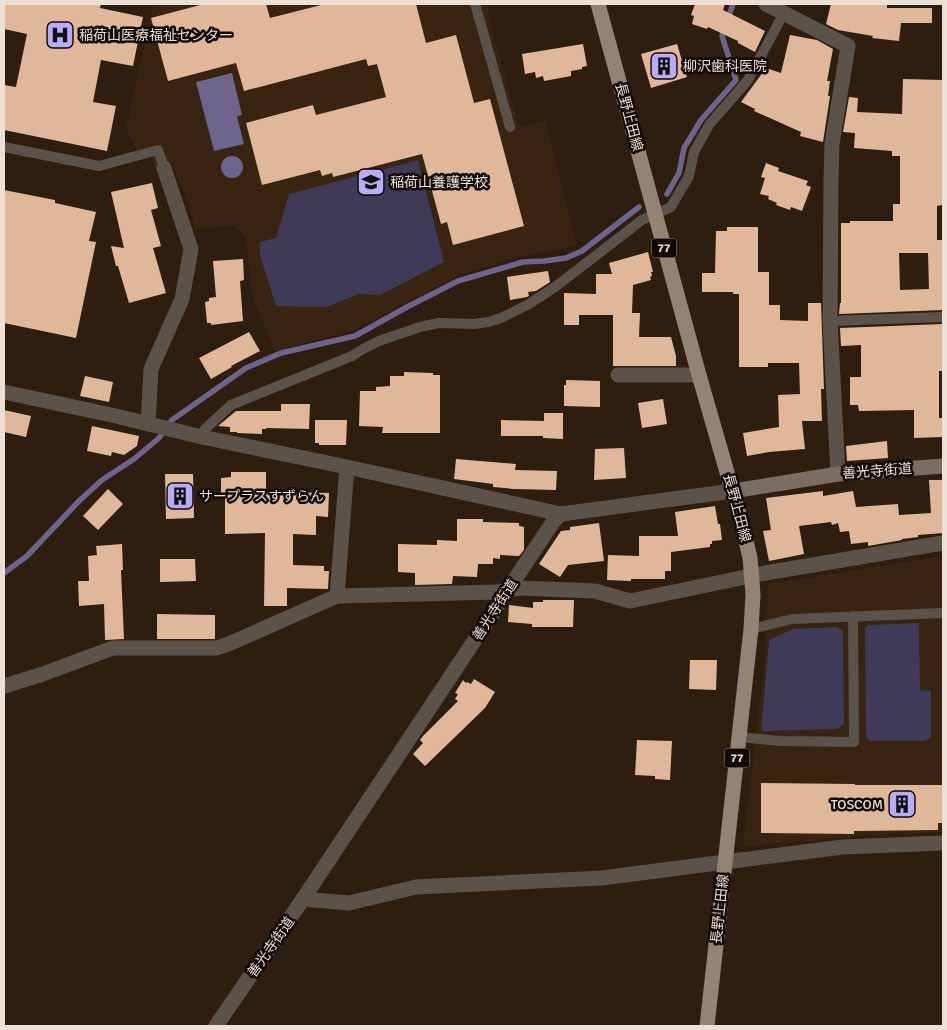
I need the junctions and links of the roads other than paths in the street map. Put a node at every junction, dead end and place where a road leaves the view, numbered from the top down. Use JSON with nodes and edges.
{"nodes":[{"id":1,"x":475,"y":4,"type":"edge"},
{"id":2,"x":598,"y":4,"type":"edge"},
{"id":3,"x":766,"y":4,"type":"edge"},
{"id":4,"x":784,"y":13,"type":"junction"},
{"id":5,"x":510,"y":127,"type":"dead end"},
{"id":6,"x":4,"y":147,"type":"edge"},
{"id":7,"x":164,"y":168,"type":"joint"},
{"id":8,"x":655,"y":214,"type":"junction"},
{"id":9,"x":943,"y":317,"type":"edge"},
{"id":10,"x":830,"y":321,"type":"junction"},
{"id":11,"x":699,"y":374,"type":"junction"},
{"id":12,"x":618,"y":375,"type":"dead end"},
{"id":13,"x":4,"y":392,"type":"edge"},
{"id":14,"x":161,"y":427,"type":"junction"},
{"id":15,"x":202,"y":437,"type":"junction"},
{"id":16,"x":943,"y":466,"type":"edge"},
{"id":17,"x":347,"y":468,"type":"junction"},
{"id":18,"x":838,"y":474,"type":"junction"},
{"id":19,"x":733,"y":491,"type":"junction"},
{"id":20,"x":561,"y":514,"type":"junction"},
{"id":21,"x":943,"y":543,"type":"edge"},
{"id":22,"x":752,"y":576,"type":"junction"},
{"id":23,"x":508,"y":590,"type":"junction"},
{"id":24,"x":337,"y":596,"type":"junction"},
{"id":25,"x":943,"y":613,"type":"edge"},
{"id":26,"x":853,"y":616,"type":"junction"},
{"id":27,"x":751,"y":629,"type":"junction"},
{"id":28,"x":4,"y":686,"type":"edge"},
{"id":29,"x":739,"y":737,"type":"junction"},
{"id":30,"x":943,"y":843,"type":"edge"},
{"id":31,"x":725,"y":862,"type":"junction"},
{"id":32,"x":303,"y":899,"type":"junction"},
{"id":33,"x":216,"y":1026,"type":"edge"},
{"id":34,"x":707,"y":1026,"type":"edge"}],
"edges":[{"from":1,"to":5,"type":"lane"},
{"from":2,"to":8,"type":"main road","name":"長野上田線","number":"77"},
{"from":3,"to":4,"type":"street"},
{"from":4,"to":8,"type":"lane"},
{"from":4,"to":10,"type":"street"},
{"from":6,"to":7,"type":"lane"},
{"from":7,"to":14,"type":"street"},
{"from":8,"to":11,"type":"main road","name":"長野上田線","number":"77"},
{"from":8,"to":15,"type":"lane"},
{"from":9,"to":10,"type":"lane"},
{"from":10,"to":18,"type":"street"},
{"from":11,"to":12,"type":"street"},
{"from":11,"to":19,"type":"main road","name":"長野上田線","number":"77"},
{"from":13,"to":14,"type":"street"},
{"from":14,"to":15,"type":"street"},
{"from":15,"to":17,"type":"street"},
{"from":16,"to":18,"type":"street","name":"善光寺街道"},
{"from":17,"to":20,"type":"street"},
{"from":17,"to":24,"type":"street"},
{"from":18,"to":19,"type":"street","name":"善光寺街道"},
{"from":19,"to":20,"type":"street","name":"善光寺街道"},
{"from":19,"to":22,"type":"main road","name":"長野上田線","number":"77"},
{"from":20,"to":23,"type":"street","name":"善光寺街道"},
{"from":21,"to":22,"type":"street"},
{"from":22,"to":23,"type":"street"},
{"from":22,"to":27,"type":"main road","name":"長野上田線","number":"77"},
{"from":23,"to":24,"type":"street"},
{"from":23,"to":32,"type":"street","name":"善光寺街道"},
{"from":24,"to":28,"type":"street"},
{"from":25,"to":26,"type":"lane"},
{"from":26,"to":27,"type":"lane"},
{"from":26,"to":29,"type":"lane"},
{"from":27,"to":29,"type":"main road","name":"長野上田線","number":"77"},
{"from":29,"to":31,"type":"main road","name":"長野上田線","number":"77"},
{"from":30,"to":31,"type":"street"},
{"from":31,"to":32,"type":"street"},
{"from":31,"to":34,"type":"main road","name":"長野上田線","number":"77"},
{"from":32,"to":33,"type":"street","name":"善光寺街道"}]}
